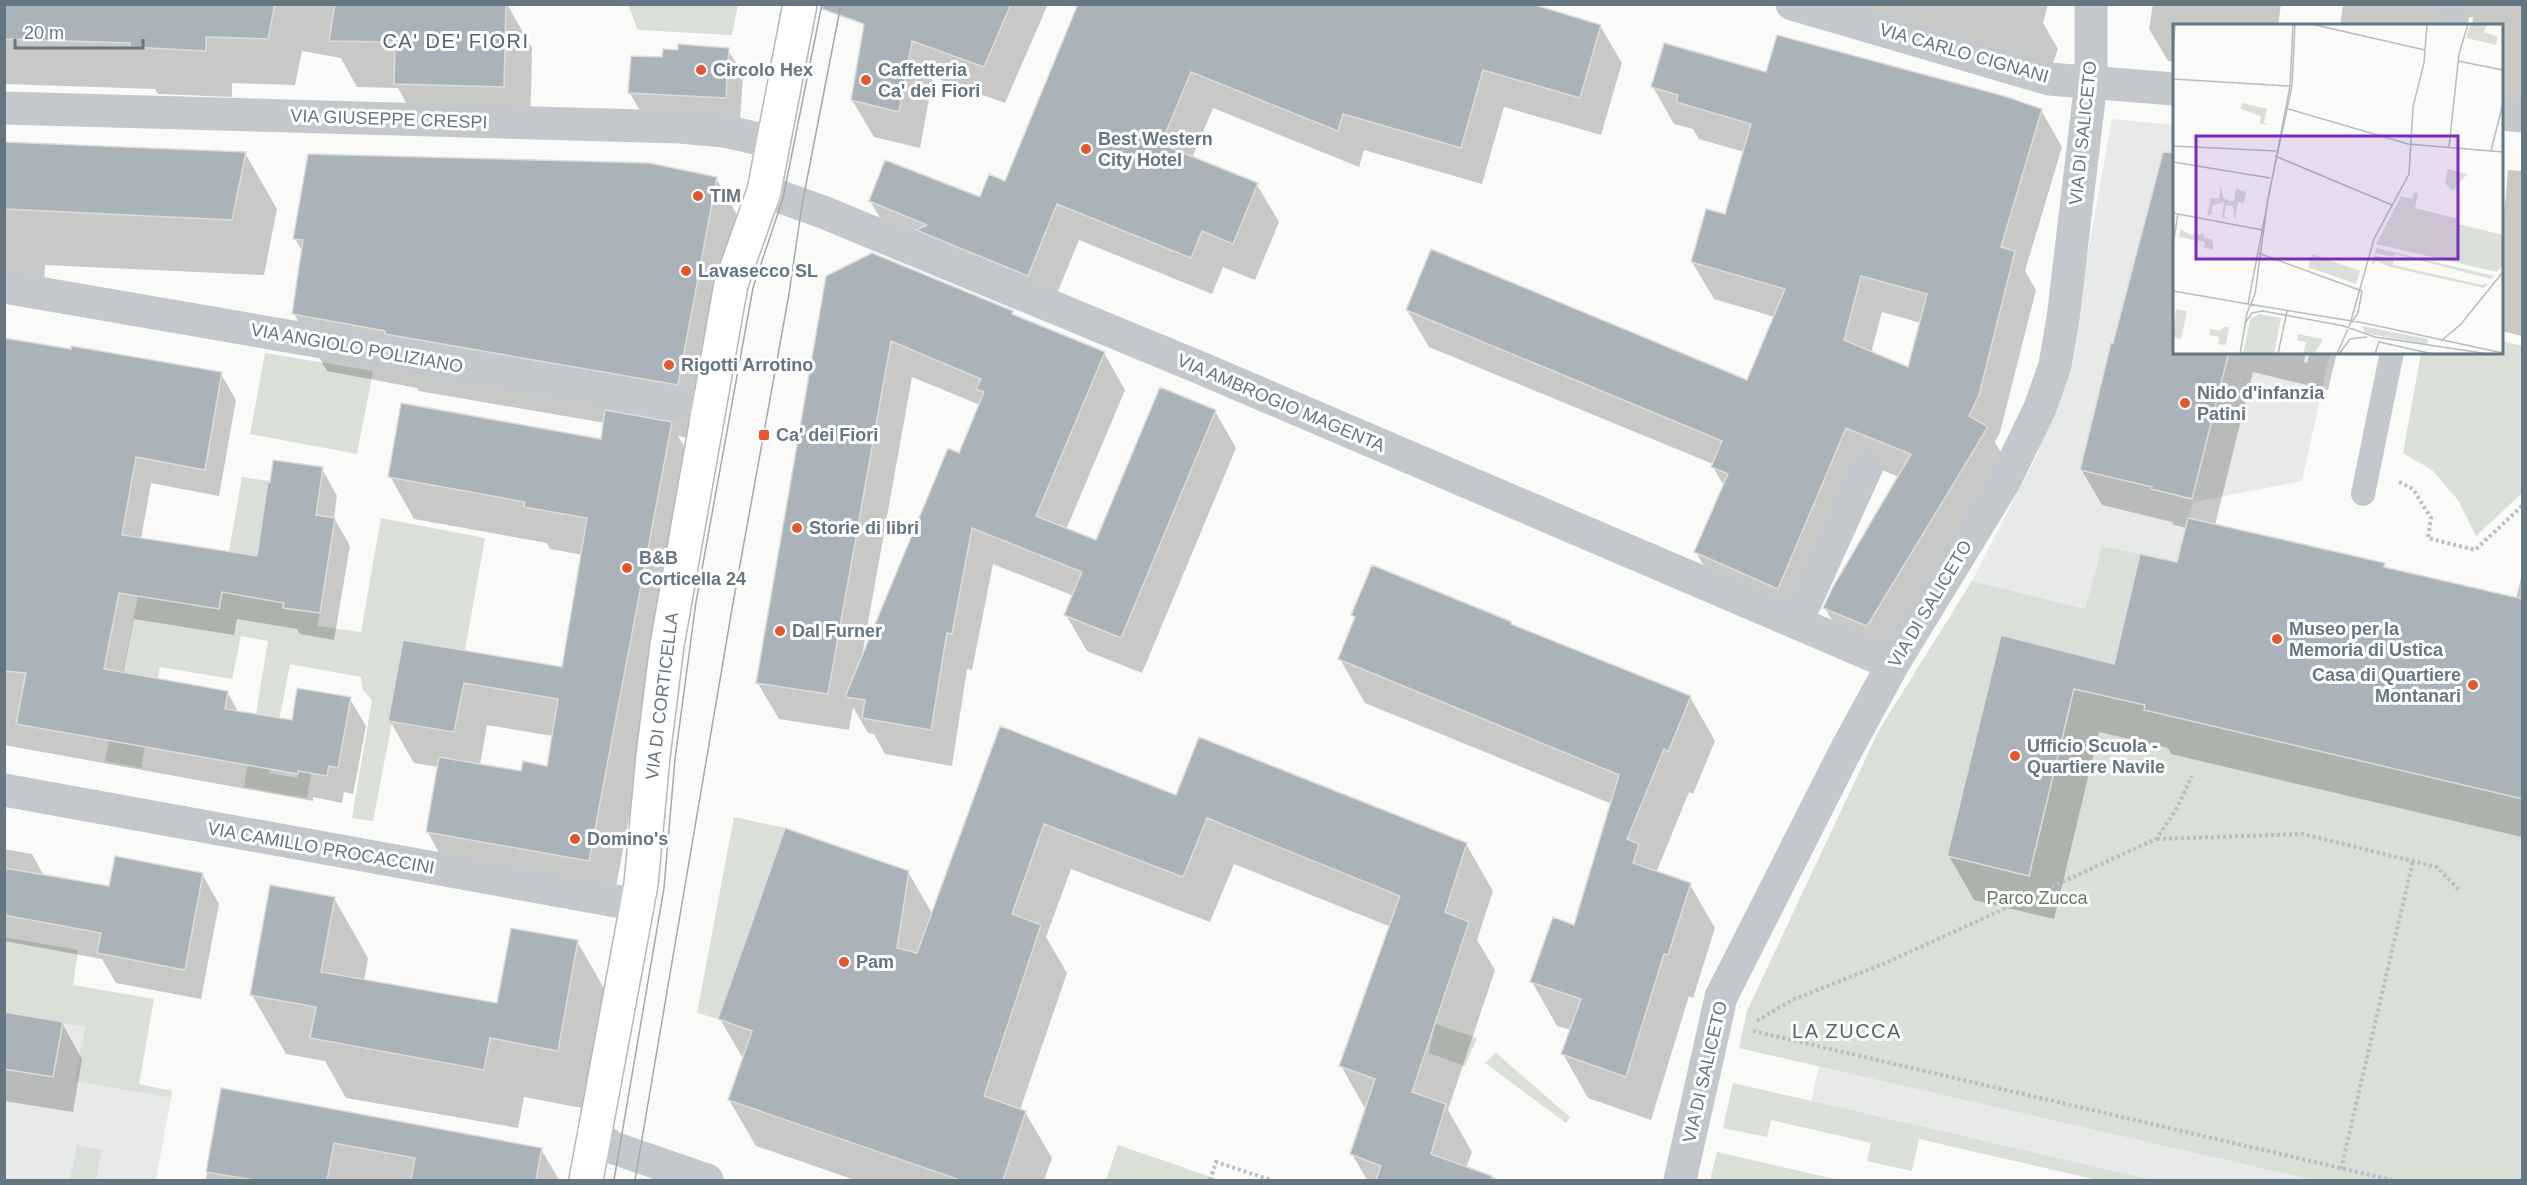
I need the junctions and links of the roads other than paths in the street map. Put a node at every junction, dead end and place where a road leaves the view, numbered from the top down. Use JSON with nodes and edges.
{"nodes":[{"id":1,"x":800,"y":4,"type":"edge"},
{"id":2,"x":1792,"y":4,"type":"edge"},
{"id":3,"x":2091,"y":4,"type":"edge"},
{"id":4,"x":2454,"y":4,"type":"edge"},
{"id":5,"x":2451,"y":24,"type":"edge"},
{"id":6,"x":2091,"y":82,"type":"junction"},
{"id":7,"x":2173,"y":89,"type":"edge"},
{"id":8,"x":4,"y":108,"type":"edge"},
{"id":9,"x":2503,"y":114,"type":"edge"},
{"id":10,"x":2523,"y":116,"type":"edge"},
{"id":11,"x":772,"y":142,"type":"junction"},
{"id":12,"x":764,"y":191,"type":"junction"},
{"id":13,"x":4,"y":287,"type":"edge"},
{"id":14,"x":2392,"y":354,"type":"edge"},
{"id":15,"x":709,"y":409,"type":"junction"},
{"id":16,"x":1868,"y":466,"type":"dead end"},
{"id":17,"x":2365,"y":483,"type":"road end"},
{"id":18,"x":1796,"y":623,"type":"junction"},
{"id":19,"x":1893,"y":664,"type":"junction"},
{"id":20,"x":4,"y":790,"type":"edge"},
{"id":21,"x":638,"y":905,"type":"junction"},
{"id":22,"x":594,"y":1133,"type":"junction"},
{"id":23,"x":586,"y":1180,"type":"edge"},
{"id":24,"x":707,"y":1180,"type":"edge"},
{"id":25,"x":1680,"y":1180,"type":"edge"}],
"edges":[{"from":1,"to":11,"type":"main road","name":"VIA DI CORTICELLA"},
{"from":2,"to":6,"type":"street","name":"VIA CARLO CIGNANI"},
{"from":3,"to":6,"type":"street","name":"VIA DI SALICETO"},
{"from":4,"to":5,"type":"street"},
{"from":6,"to":7,"type":"street","name":"VIA CARLO CIGNANI"},
{"from":6,"to":19,"type":"street","name":"VIA DI SALICETO"},
{"from":8,"to":11,"type":"street","name":"VIA GIUSEPPE CRESPI"},
{"from":9,"to":10,"type":"street"},
{"from":11,"to":12,"type":"main road","name":"VIA DI CORTICELLA"},
{"from":12,"to":15,"type":"main road","name":"VIA DI CORTICELLA"},
{"from":12,"to":18,"type":"street","name":"VIA AMBROGIO MAGENTA"},
{"from":13,"to":15,"type":"street","name":"VIA ANGIOLO POLIZIANO"},
{"from":14,"to":17,"type":"lane"},
{"from":15,"to":21,"type":"main road","name":"VIA DI CORTICELLA"},
{"from":16,"to":18,"type":"street"},
{"from":18,"to":19,"type":"street","name":"VIA AMBROGIO MAGENTA"},
{"from":19,"to":25,"type":"street","name":"VIA DI SALICETO"},
{"from":20,"to":21,"type":"street","name":"VIA CAMILLO PROCACCINI"},
{"from":21,"to":22,"type":"main road","name":"VIA DI CORTICELLA"},
{"from":22,"to":23,"type":"main road","name":"VIA DI CORTICELLA"},
{"from":22,"to":24,"type":"street"}]}
